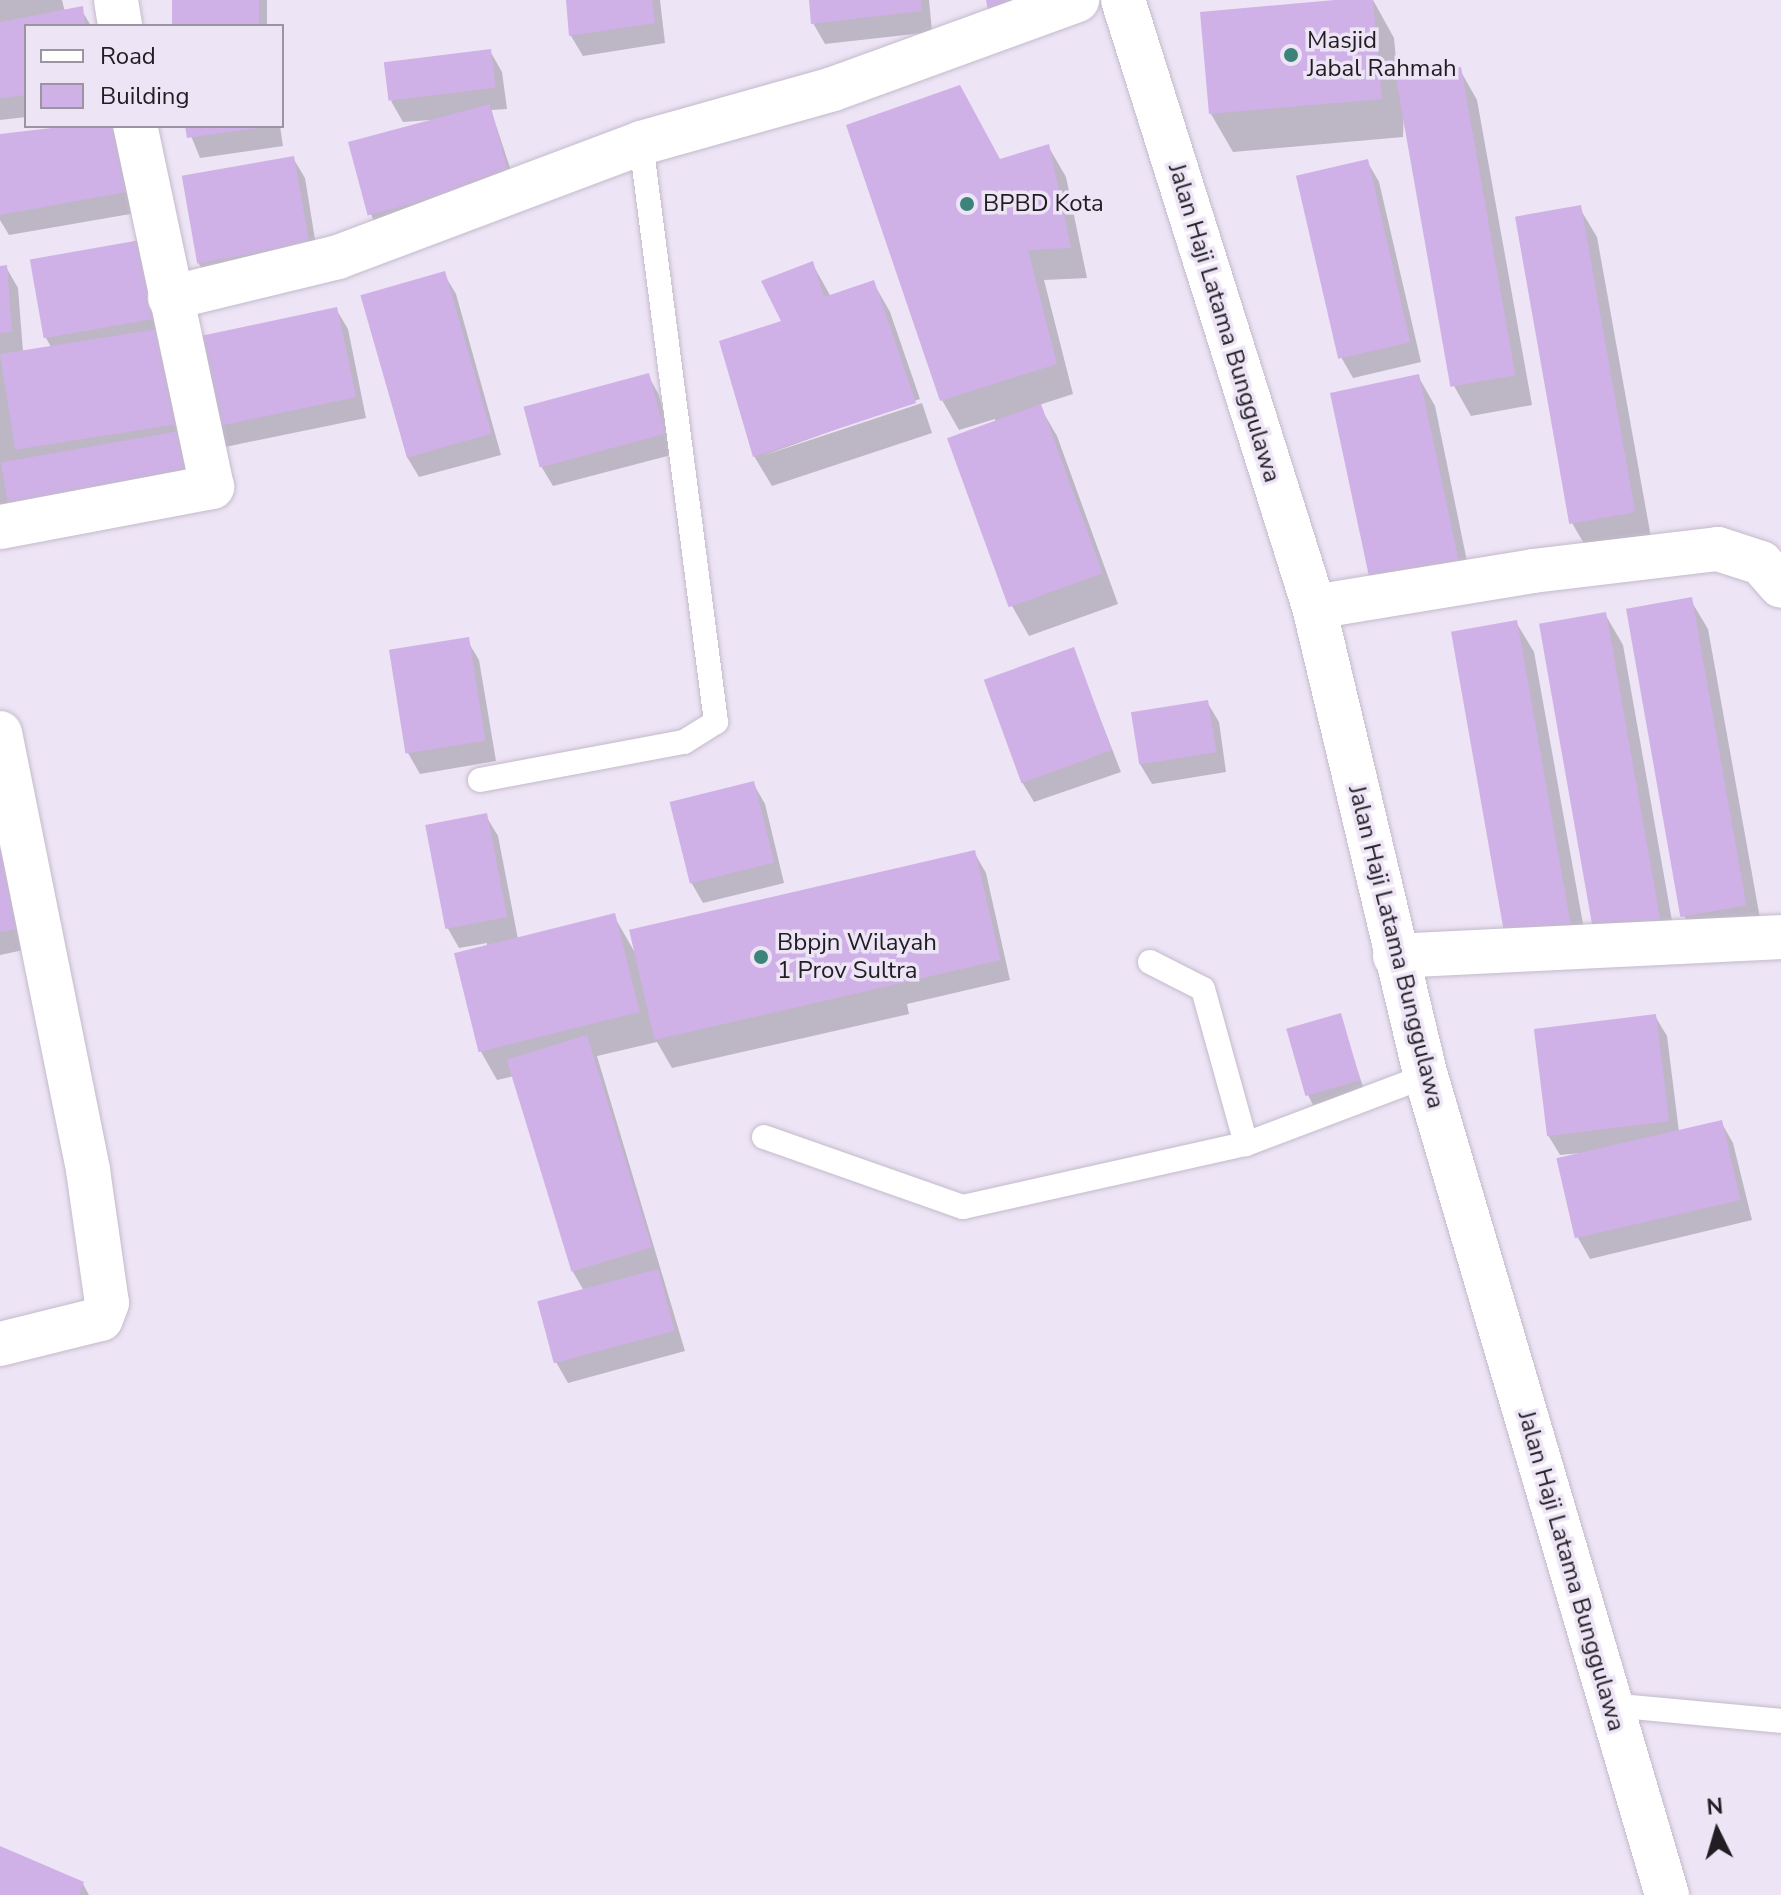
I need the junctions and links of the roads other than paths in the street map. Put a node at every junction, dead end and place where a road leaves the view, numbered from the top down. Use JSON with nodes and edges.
{"nodes":[{"id":1,"x":116,"y":0,"type":"edge"},
{"id":2,"x":1077,"y":0,"type":"edge"},
{"id":3,"x":1123,"y":0,"type":"edge"},
{"id":4,"x":120,"y":24,"type":"edge"},
{"id":5,"x":135,"y":128,"type":"edge"},
{"id":6,"x":641,"y":143,"type":"junction"},
{"id":7,"x":170,"y":298,"type":"junction"},
{"id":8,"x":0,"y":527,"type":"edge"},
{"id":9,"x":1781,"y":586,"type":"edge"},
{"id":10,"x":1314,"y":607,"type":"junction"},
{"id":11,"x":0,"y":733,"type":"edge"},
{"id":12,"x":480,"y":780,"type":"dead end"},
{"id":13,"x":1781,"y":937,"type":"edge"},
{"id":14,"x":1395,"y":956,"type":"junction"},
{"id":15,"x":1150,"y":962,"type":"dead end"},
{"id":16,"x":1426,"y":1076,"type":"junction"},
{"id":17,"x":764,"y":1137,"type":"dead end"},
{"id":18,"x":1246,"y":1144,"type":"junction"},
{"id":19,"x":0,"y":1344,"type":"edge"},
{"id":20,"x":1610,"y":1705,"type":"junction"},
{"id":21,"x":1781,"y":1721,"type":"edge"},
{"id":22,"x":1667,"y":1895,"type":"edge"}],
"edges":[{"from":1,"to":4,"type":"street"},
{"from":2,"to":6,"type":"street"},
{"from":3,"to":10,"type":"street","name":"Jalan Haji Latama Bunggulawa"},
{"from":5,"to":7,"type":"street"},
{"from":6,"to":7,"type":"street"},
{"from":6,"to":12,"type":"lane"},
{"from":7,"to":8,"type":"street"},
{"from":9,"to":10,"type":"street"},
{"from":10,"to":14,"type":"street","name":"Jalan Haji Latama Bunggulawa"},
{"from":11,"to":19,"type":"street"},
{"from":13,"to":14,"type":"street"},
{"from":14,"to":16,"type":"street","name":"Jalan Haji Latama Bunggulawa"},
{"from":15,"to":18,"type":"lane"},
{"from":16,"to":18,"type":"lane"},
{"from":16,"to":20,"type":"street","name":"Jalan Haji Latama Bunggulawa"},
{"from":17,"to":18,"type":"lane"},
{"from":20,"to":21,"type":"lane"},
{"from":20,"to":22,"type":"street","name":"Jalan Haji Latama Bunggulawa"}]}
